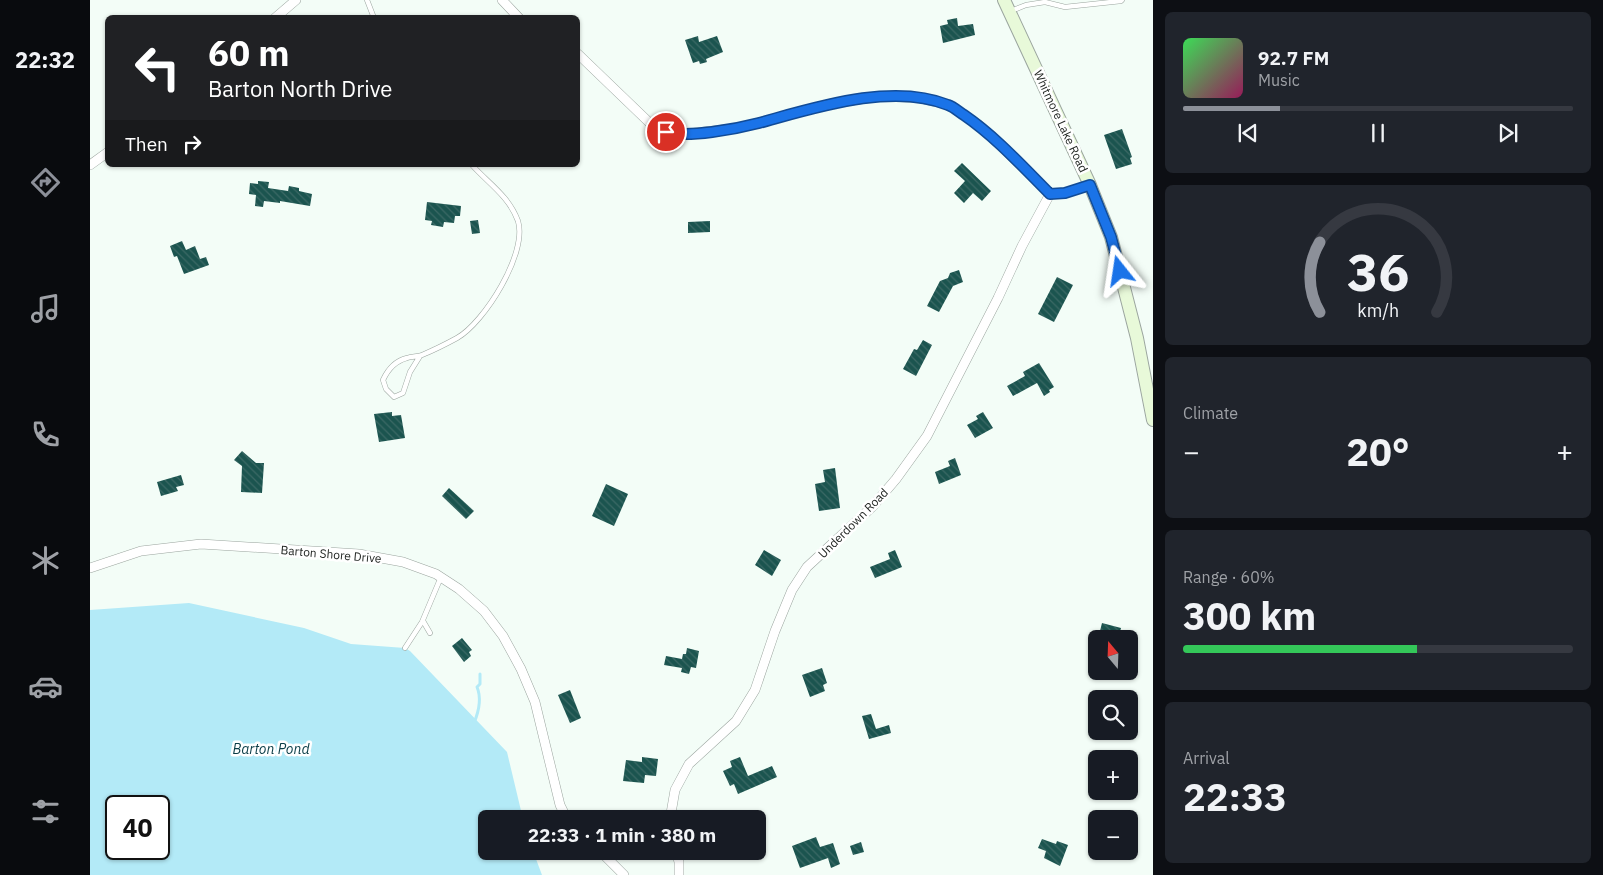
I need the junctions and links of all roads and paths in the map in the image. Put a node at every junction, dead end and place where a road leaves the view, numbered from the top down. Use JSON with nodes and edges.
{"nodes":[{"id":1,"x":296,"y":0,"type":"edge"},
{"id":2,"x":367,"y":0,"type":"edge"},
{"id":3,"x":502,"y":0,"type":"edge"},
{"id":4,"x":1122,"y":0,"type":"edge"},
{"id":5,"x":1046,"y":1,"type":"edge"},
{"id":6,"x":1007,"y":6,"type":"edge"},
{"id":7,"x":279,"y":15,"type":"edge"},
{"id":8,"x":373,"y":15,"type":"edge"},
{"id":9,"x":516,"y":15,"type":"edge"},
{"id":10,"x":580,"y":56,"type":"edge"},
{"id":11,"x":105,"y":154,"type":"edge"},
{"id":12,"x":90,"y":166,"type":"edge"},
{"id":13,"x":474,"y":167,"type":"edge"},
{"id":14,"x":1090,"y":185,"type":"junction"},
{"id":15,"x":1050,"y":194,"type":"junction"},
{"id":16,"x":420,"y":356,"type":"junction"},
{"id":17,"x":1151,"y":399,"type":"edge"},
{"id":18,"x":1153,"y":420,"type":"edge"},
{"id":19,"x":90,"y":568,"type":"edge"},
{"id":20,"x":441,"y":577,"type":"junction"},
{"id":21,"x":423,"y":621,"type":"junction"},
{"id":22,"x":430,"y":633,"type":"dead end"},
{"id":23,"x":405,"y":648,"type":"dead end"},
{"id":24,"x":562,"y":810,"type":"edge"},
{"id":25,"x":672,"y":810,"type":"edge"},
{"id":26,"x":609,"y":860,"type":"edge"},
{"id":27,"x":678,"y":860,"type":"edge"},
{"id":28,"x":624,"y":875,"type":"edge"},
{"id":29,"x":679,"y":875,"type":"edge"}],
"edges":[{"from":1,"to":7,"type":"street"},
{"from":2,"to":8,"type":"lane"},
{"from":3,"to":9,"type":"street"},
{"from":4,"to":5,"type":"lane"},
{"from":5,"to":6,"type":"lane"},
{"from":6,"to":14,"type":"street","name":"Whitmore Lake Road"},
{"from":10,"to":15,"type":"street"},
{"from":11,"to":12,"type":"street"},
{"from":13,"to":16,"type":"lane"},
{"from":14,"to":15,"type":"street"},
{"from":14,"to":17,"type":"street","name":"Whitmore Lake Road"},
{"from":15,"to":25,"type":"street","name":"Underdown Road"},
{"from":16,"to":16,"type":"lane"},
{"from":17,"to":18,"type":"street","name":"Whitmore Lake Road"},
{"from":19,"to":20,"type":"street","name":"Barton Shore Drive"},
{"from":20,"to":21,"type":"lane"},
{"from":20,"to":24,"type":"street","name":"Barton Shore Drive"},
{"from":21,"to":22,"type":"lane"},
{"from":21,"to":23,"type":"lane"},
{"from":26,"to":28,"type":"street"},
{"from":27,"to":29,"type":"street"}]}
